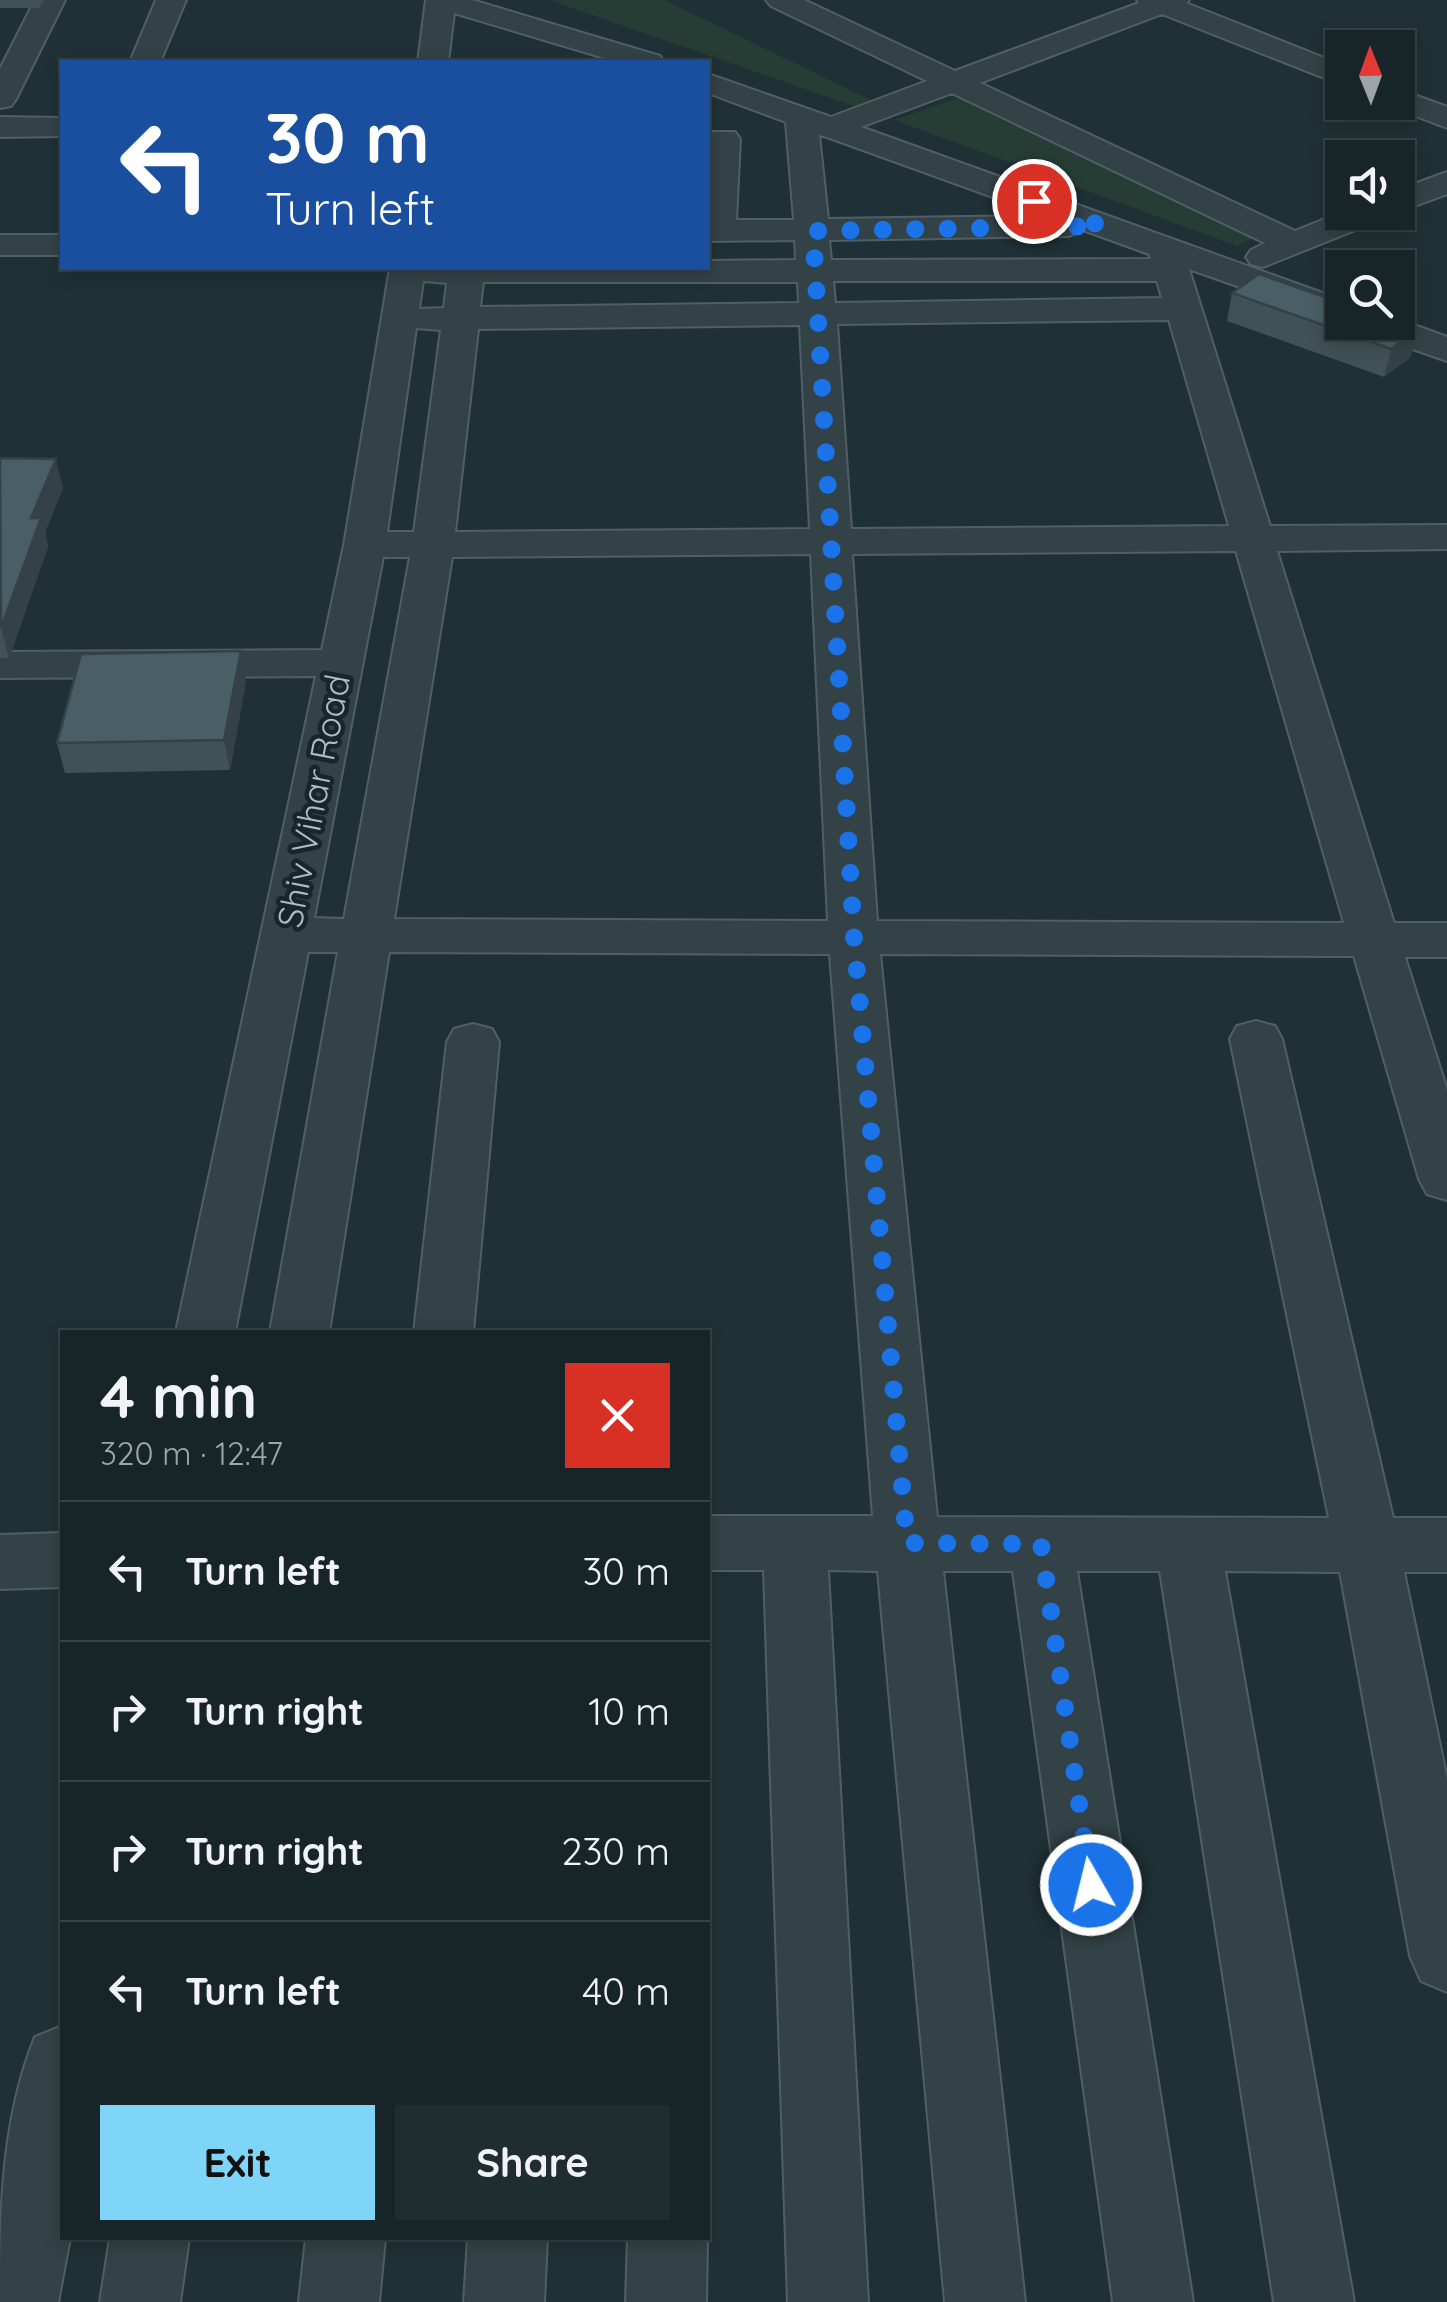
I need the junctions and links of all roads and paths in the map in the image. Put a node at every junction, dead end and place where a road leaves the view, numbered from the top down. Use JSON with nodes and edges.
{"nodes":[{"id":1,"x":50,"y":0,"type":"edge"},
{"id":2,"x":171,"y":0,"type":"edge"},
{"id":3,"x":441,"y":0,"type":"edge"},
{"id":4,"x":780,"y":0,"type":"edge"},
{"id":5,"x":1163,"y":1,"type":"edge"},
{"id":6,"x":147,"y":60,"type":"edge"},
{"id":7,"x":433,"y":60,"type":"edge"},
{"id":8,"x":642,"y":60,"type":"edge"},
{"id":9,"x":1325,"y":69,"type":"edge"},
{"id":10,"x":952,"y":82,"type":"junction"},
{"id":11,"x":710,"y":84,"type":"edge"},
{"id":12,"x":0,"y":99,"type":"edge"},
{"id":13,"x":1415,"y":105,"type":"edge"},
{"id":14,"x":1447,"y":118,"type":"edge"},
{"id":15,"x":816,"y":122,"type":"junction"},
{"id":16,"x":0,"y":127,"type":"edge"},
{"id":17,"x":60,"y":127,"type":"edge"},
{"id":18,"x":724,"y":139,"type":"dead end"},
{"id":19,"x":1447,"y":182,"type":"edge"},
{"id":20,"x":1415,"y":195,"type":"edge"},
{"id":21,"x":1102,"y":226,"type":"junction"},
{"id":22,"x":1328,"y":230,"type":"edge"},
{"id":23,"x":713,"y":231,"type":"edge"},
{"id":24,"x":1294,"y":244,"type":"junction"},
{"id":25,"x":60,"y":245,"type":"edge"},
{"id":26,"x":10,"y":255,"type":"edge"},
{"id":27,"x":407,"y":270,"type":"edge"},
{"id":28,"x":467,"y":270,"type":"edge"},
{"id":29,"x":583,"y":270,"type":"edge"},
{"id":30,"x":1230,"y":270,"type":"junction"},
{"id":31,"x":816,"y":272,"type":"junction"},
{"id":32,"x":1173,"y":276,"type":"junction"},
{"id":33,"x":1325,"y":306,"type":"edge"},
{"id":34,"x":459,"y":318,"type":"junction"},
{"id":35,"x":400,"y":319,"type":"junction"},
{"id":36,"x":1415,"y":338,"type":"edge"},
{"id":37,"x":1447,"y":350,"type":"edge"},
{"id":38,"x":1252,"y":537,"type":"junction"},
{"id":39,"x":1447,"y":537,"type":"edge"},
{"id":40,"x":830,"y":541,"type":"junction"},
{"id":41,"x":434,"y":544,"type":"junction"},
{"id":42,"x":365,"y":545,"type":"junction"},
{"id":43,"x":341,"y":662,"type":"junction"},
{"id":44,"x":8,"y":665,"type":"edge"},
{"id":45,"x":0,"y":709,"type":"edge"},
{"id":46,"x":288,"y":935,"type":"junction"},
{"id":47,"x":369,"y":935,"type":"junction"},
{"id":48,"x":854,"y":937,"type":"junction"},
{"id":49,"x":1372,"y":940,"type":"junction"},
{"id":50,"x":1447,"y":940,"type":"edge"},
{"id":51,"x":1256,"y":1040,"type":"dead end"},
{"id":52,"x":473,"y":1042,"type":"dead end"},
{"id":53,"x":1447,"y":1178,"type":"edge"},
{"id":54,"x":205,"y":1330,"type":"edge"},
{"id":55,"x":299,"y":1330,"type":"edge"},
{"id":56,"x":444,"y":1330,"type":"edge"},
{"id":57,"x":710,"y":1543,"type":"edge"},
{"id":58,"x":907,"y":1543,"type":"junction"},
{"id":59,"x":795,"y":1544,"type":"junction"},
{"id":60,"x":1041,"y":1544,"type":"junction"},
{"id":61,"x":1188,"y":1545,"type":"junction"},
{"id":62,"x":1367,"y":1545,"type":"junction"},
{"id":63,"x":1447,"y":1545,"type":"edge"},
{"id":64,"x":60,"y":1560,"type":"edge"},
{"id":65,"x":0,"y":1562,"type":"edge"},
{"id":66,"x":1447,"y":1956,"type":"edge"},
{"id":67,"x":60,"y":2075,"type":"edge"},
{"id":68,"x":150,"y":2240,"type":"edge"},
{"id":69,"x":346,"y":2240,"type":"edge"},
{"id":70,"x":508,"y":2240,"type":"edge"},
{"id":71,"x":668,"y":2240,"type":"edge"},
{"id":72,"x":18,"y":2302,"type":"edge"},
{"id":73,"x":140,"y":2302,"type":"edge"},
{"id":74,"x":339,"y":2302,"type":"edge"},
{"id":75,"x":504,"y":2302,"type":"edge"},
{"id":76,"x":666,"y":2302,"type":"edge"},
{"id":77,"x":828,"y":2302,"type":"edge"},
{"id":78,"x":985,"y":2302,"type":"edge"},
{"id":79,"x":1153,"y":2302,"type":"edge"},
{"id":80,"x":1314,"y":2302,"type":"edge"}],
"edges":[{"from":1,"to":12,"type":"street"},
{"from":2,"to":6,"type":"street"},
{"from":3,"to":7,"type":"street"},
{"from":3,"to":8,"type":"street"},
{"from":4,"to":10,"type":"street"},
{"from":5,"to":9,"type":"street"},
{"from":5,"to":10,"type":"street"},
{"from":10,"to":15,"type":"street"},
{"from":10,"to":24,"type":"street"},
{"from":11,"to":15,"type":"street"},
{"from":13,"to":14,"type":"street"},
{"from":15,"to":21,"type":"street"},
{"from":15,"to":31,"type":"street"},
{"from":16,"to":17,"type":"street"},
{"from":18,"to":23,"type":"street"},
{"from":19,"to":20,"type":"street"},
{"from":21,"to":31,"type":"street"},
{"from":21,"to":32,"type":"street"},
{"from":22,"to":24,"type":"street"},
{"from":23,"to":31,"type":"street"},
{"from":24,"to":30,"type":"street"},
{"from":25,"to":26,"type":"street"},
{"from":27,"to":35,"type":"street","name":"Shiv Vihar Road"},
{"from":28,"to":34,"type":"street"},
{"from":29,"to":31,"type":"street"},
{"from":30,"to":32,"type":"street"},
{"from":30,"to":33,"type":"street"},
{"from":31,"to":32,"type":"street"},
{"from":31,"to":34,"type":"street"},
{"from":31,"to":40,"type":"street"},
{"from":32,"to":38,"type":"street"},
{"from":34,"to":35,"type":"street"},
{"from":34,"to":41,"type":"street"},
{"from":35,"to":42,"type":"street","name":"Shiv Vihar Road"},
{"from":36,"to":37,"type":"street"},
{"from":38,"to":39,"type":"street"},
{"from":38,"to":40,"type":"street"},
{"from":38,"to":49,"type":"street"},
{"from":40,"to":41,"type":"street"},
{"from":40,"to":48,"type":"street"},
{"from":41,"to":42,"type":"street"},
{"from":41,"to":47,"type":"street"},
{"from":42,"to":43,"type":"street","name":"Shiv Vihar Road"},
{"from":43,"to":44,"type":"street"},
{"from":43,"to":46,"type":"street","name":"Shiv Vihar Road"},
{"from":44,"to":45,"type":"street"},
{"from":46,"to":47,"type":"street"},
{"from":46,"to":54,"type":"street","name":"Shiv Vihar Road"},
{"from":47,"to":48,"type":"street"},
{"from":47,"to":55,"type":"street"},
{"from":48,"to":49,"type":"street"},
{"from":48,"to":58,"type":"street"},
{"from":49,"to":50,"type":"street"},
{"from":49,"to":53,"type":"street"},
{"from":51,"to":62,"type":"street"},
{"from":52,"to":56,"type":"street"},
{"from":57,"to":59,"type":"street"},
{"from":58,"to":59,"type":"street"},
{"from":58,"to":60,"type":"street"},
{"from":58,"to":78,"type":"street"},
{"from":59,"to":77,"type":"street"},
{"from":60,"to":61,"type":"street"},
{"from":60,"to":79,"type":"street"},
{"from":61,"to":62,"type":"street"},
{"from":61,"to":80,"type":"street"},
{"from":62,"to":63,"type":"street"},
{"from":62,"to":66,"type":"street"},
{"from":64,"to":65,"type":"street"},
{"from":67,"to":72,"type":"street"},
{"from":68,"to":73,"type":"street"},
{"from":69,"to":74,"type":"street"},
{"from":70,"to":75,"type":"street"},
{"from":71,"to":76,"type":"street"}]}
